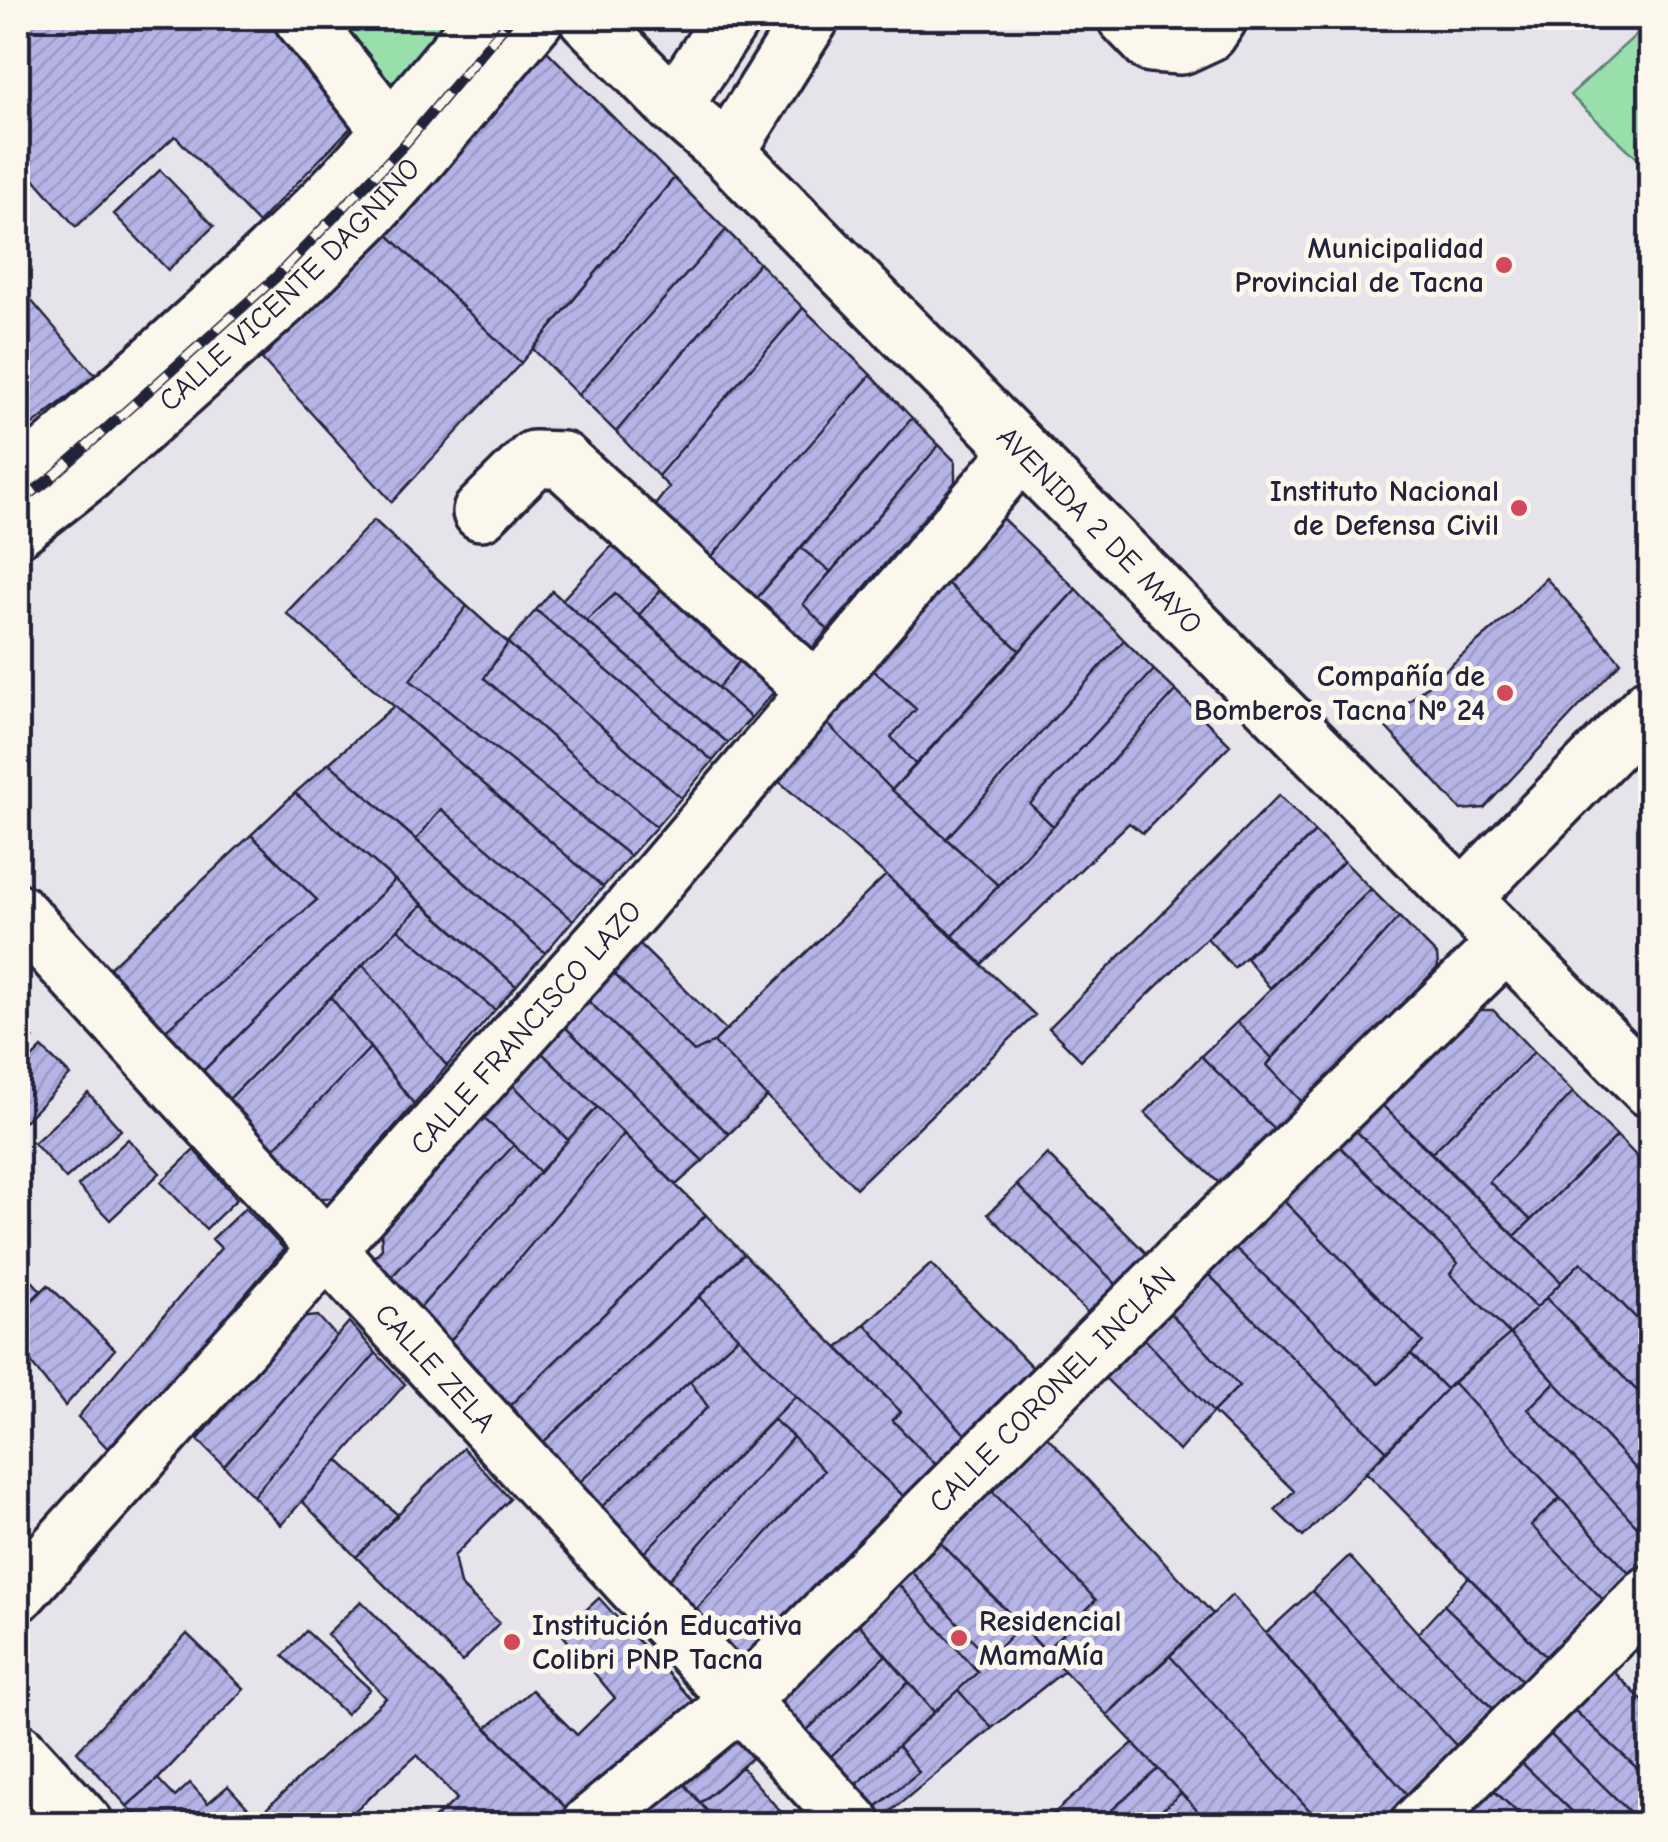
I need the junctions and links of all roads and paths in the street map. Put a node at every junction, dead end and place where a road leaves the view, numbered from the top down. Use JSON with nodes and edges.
{"nodes":[{"id":1,"x":302,"y":18,"type":"edge"},
{"id":2,"x":485,"y":18,"type":"edge"},
{"id":3,"x":536,"y":18,"type":"edge"},
{"id":4,"x":587,"y":18,"type":"edge"},
{"id":5,"x":732,"y":18,"type":"edge"},
{"id":6,"x":811,"y":18,"type":"edge"},
{"id":7,"x":1126,"y":18,"type":"edge"},
{"id":8,"x":1218,"y":18,"type":"edge"},
{"id":9,"x":674,"y":106,"type":"junction"},
{"id":10,"x":405,"y":144,"type":"junction"},
{"id":11,"x":727,"y":152,"type":"junction"},
{"id":12,"x":1021,"y":451,"type":"junction"},
{"id":13,"x":18,"y":480,"type":"edge"},
{"id":14,"x":481,"y":512,"type":"dead end"},
{"id":15,"x":18,"y":528,"type":"edge"},
{"id":16,"x":817,"y":692,"type":"junction"},
{"id":17,"x":1650,"y":706,"type":"edge"},
{"id":18,"x":1462,"y":898,"type":"junction"},
{"id":19,"x":18,"y":912,"type":"edge"},
{"id":20,"x":1507,"y":943,"type":"junction"},
{"id":21,"x":1650,"y":1089,"type":"edge"},
{"id":22,"x":326,"y":1249,"type":"junction"},
{"id":23,"x":18,"y":1593,"type":"edge"},
{"id":24,"x":1650,"y":1594,"type":"edge"},
{"id":25,"x":740,"y":1702,"type":"junction"},
{"id":26,"x":18,"y":1752,"type":"edge"},
{"id":27,"x":85,"y":1824,"type":"edge"},
{"id":28,"x":590,"y":1824,"type":"edge"},
{"id":29,"x":854,"y":1824,"type":"edge"},
{"id":30,"x":1419,"y":1824,"type":"edge"}],
"edges":[{"from":1,"to":10,"type":"street"},
{"from":2,"to":10,"type":"street","name":"CALLE VICENTE DAGNINO"},
{"from":3,"to":10,"type":"street","name":"CALLE VICENTE DAGNINO"},
{"from":4,"to":9,"type":"street","name":"AVENIDA 2 DE MAYO"},
{"from":5,"to":9,"type":"street"},
{"from":6,"to":11,"type":"street"},
{"from":7,"to":8,"type":"street"},
{"from":9,"to":11,"type":"street","name":"AVENIDA 2 DE MAYO"},
{"from":10,"to":13,"type":"street","name":"CALLE VICENTE DAGNINO"},
{"from":10,"to":15,"type":"street","name":"CALLE VICENTE DAGNINO"},
{"from":11,"to":12,"type":"street","name":"AVENIDA 2 DE MAYO"},
{"from":12,"to":16,"type":"street","name":"CALLE FRANCISCO LAZO"},
{"from":12,"to":18,"type":"street","name":"AVENIDA 2 DE MAYO"},
{"from":14,"to":16,"type":"street"},
{"from":16,"to":22,"type":"street","name":"CALLE FRANCISCO LAZO"},
{"from":17,"to":18,"type":"street"},
{"from":18,"to":20,"type":"street","name":"AVENIDA 2 DE MAYO"},
{"from":19,"to":22,"type":"street","name":"CALLE ZELA"},
{"from":20,"to":21,"type":"street","name":"AVENIDA 2 DE MAYO"},
{"from":20,"to":25,"type":"street","name":"CALLE CORONEL INCLÁN"},
{"from":22,"to":23,"type":"street","name":"CALLE FRANCISCO LAZO"},
{"from":22,"to":25,"type":"street","name":"CALLE ZELA"},
{"from":24,"to":30,"type":"street"},
{"from":25,"to":28,"type":"street","name":"CALLE CORONEL INCLÁN"},
{"from":25,"to":29,"type":"street","name":"CALLE ZELA"},
{"from":26,"to":27,"type":"street"}]}
